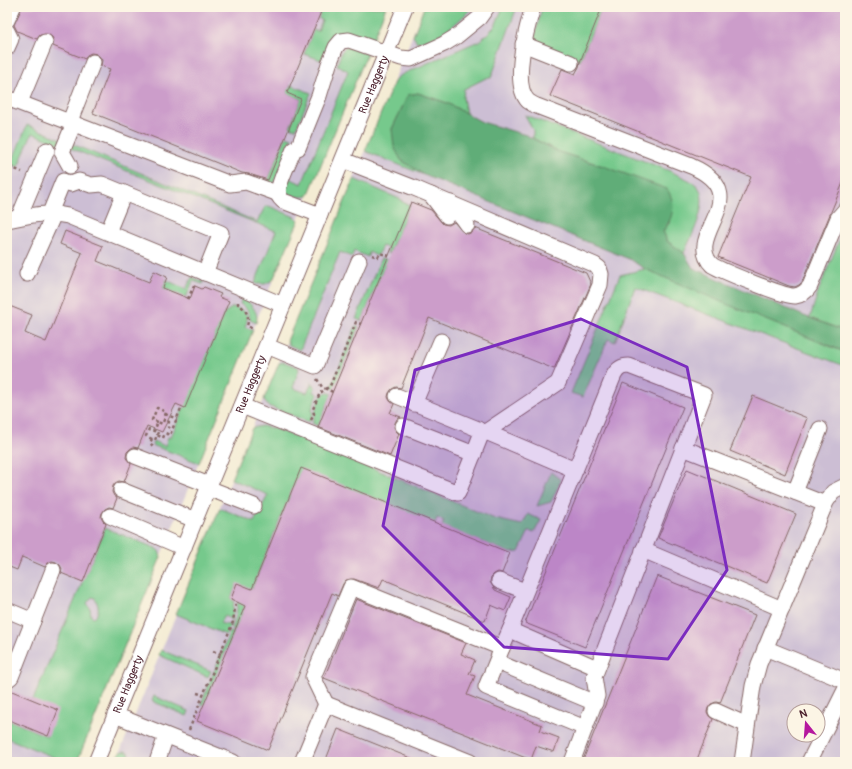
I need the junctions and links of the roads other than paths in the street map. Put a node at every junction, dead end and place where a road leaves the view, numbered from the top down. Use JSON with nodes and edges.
{"nodes":[{"id":1,"x":13,"y":7,"type":"edge"},
{"id":2,"x":406,"y":7,"type":"edge"},
{"id":3,"x":487,"y":7,"type":"edge"},
{"id":4,"x":533,"y":7,"type":"edge"},
{"id":5,"x":7,"y":20,"type":"edge"},
{"id":6,"x":7,"y":31,"type":"edge"},
{"id":7,"x":45,"y":42,"type":"dead end"},
{"id":8,"x":523,"y":44,"type":"junction"},
{"id":9,"x":7,"y":48,"type":"edge"},
{"id":10,"x":386,"y":53,"type":"junction"},
{"id":11,"x":93,"y":62,"type":"dead end"},
{"id":12,"x":571,"y":63,"type":"dead end"},
{"id":13,"x":14,"y":100,"type":"edge"},
{"id":14,"x":72,"y":122,"type":"junction"},
{"id":15,"x":46,"y":150,"type":"dead end"},
{"id":16,"x":343,"y":160,"type":"junction"},
{"id":17,"x":63,"y":182,"type":"junction"},
{"id":18,"x":124,"y":193,"type":"junction"},
{"id":19,"x":279,"y":194,"type":"junction"},
{"id":20,"x":449,"y":210,"type":"junction"},
{"id":21,"x":845,"y":210,"type":"edge"},
{"id":22,"x":52,"y":213,"type":"junction"},
{"id":23,"x":320,"y":215,"type":"junction"},
{"id":24,"x":13,"y":218,"type":"edge"},
{"id":25,"x":467,"y":225,"type":"dead end"},
{"id":26,"x":108,"y":232,"type":"junction"},
{"id":27,"x":358,"y":261,"type":"dead end"},
{"id":28,"x":205,"y":273,"type":"junction"},
{"id":29,"x":27,"y":274,"type":"dead end"},
{"id":30,"x":283,"y":305,"type":"junction"},
{"id":31,"x":441,"y":341,"type":"dead end"},
{"id":32,"x":266,"y":346,"type":"junction"},
{"id":33,"x":397,"y":396,"type":"dead end"},
{"id":34,"x":414,"y":404,"type":"junction"},
{"id":35,"x":242,"y":406,"type":"junction"},
{"id":36,"x":403,"y":426,"type":"dead end"},
{"id":37,"x":820,"y":429,"type":"dead end"},
{"id":38,"x":484,"y":434,"type":"junction"},
{"id":39,"x":683,"y":448,"type":"junction"},
{"id":40,"x":474,"y":454,"type":"junction"},
{"id":41,"x":135,"y":456,"type":"dead end"},
{"id":42,"x":575,"y":470,"type":"junction"},
{"id":43,"x":845,"y":486,"type":"edge"},
{"id":44,"x":208,"y":487,"type":"junction"},
{"id":45,"x":121,"y":490,"type":"dead end"},
{"id":46,"x":795,"y":492,"type":"junction"},
{"id":47,"x":825,"y":504,"type":"junction"},
{"id":48,"x":254,"y":506,"type":"dead end"},
{"id":49,"x":110,"y":516,"type":"dead end"},
{"id":50,"x":195,"y":520,"type":"junction"},
{"id":51,"x":184,"y":548,"type":"junction"},
{"id":52,"x":643,"y":550,"type":"junction"},
{"id":53,"x":53,"y":570,"type":"dead end"},
{"id":54,"x":499,"y":581,"type":"dead end"},
{"id":55,"x":526,"y":591,"type":"junction"},
{"id":56,"x":782,"y":609,"type":"junction"},
{"id":57,"x":7,"y":610,"type":"edge"},
{"id":58,"x":33,"y":621,"type":"junction"},
{"id":59,"x":510,"y":630,"type":"junction"},
{"id":60,"x":502,"y":648,"type":"junction"},
{"id":61,"x":765,"y":648,"type":"junction"},
{"id":62,"x":497,"y":662,"type":"junction"},
{"id":63,"x":597,"y":668,"type":"junction"},
{"id":64,"x":7,"y":680,"type":"edge"},
{"id":65,"x":845,"y":681,"type":"edge"},
{"id":66,"x":845,"y":690,"type":"edge"},
{"id":67,"x":595,"y":703,"type":"junction"},
{"id":68,"x":326,"y":704,"type":"junction"},
{"id":69,"x":716,"y":711,"type":"dead end"},
{"id":70,"x":115,"y":715,"type":"junction"},
{"id":71,"x":747,"y":725,"type":"junction"},
{"id":72,"x":585,"y":728,"type":"junction"},
{"id":73,"x":166,"y":736,"type":"junction"},
{"id":74,"x":96,"y":762,"type":"edge"},
{"id":75,"x":157,"y":762,"type":"edge"},
{"id":76,"x":233,"y":762,"type":"edge"},
{"id":77,"x":302,"y":762,"type":"edge"},
{"id":78,"x":470,"y":762,"type":"edge"},
{"id":79,"x":572,"y":762,"type":"edge"},
{"id":80,"x":742,"y":762,"type":"edge"},
{"id":81,"x":809,"y":762,"type":"edge"}],
"edges":[{"from":1,"to":5,"type":"street"},
{"from":2,"to":10,"type":"street","name":"Rue Haggerty"},
{"from":3,"to":10,"type":"street"},
{"from":4,"to":8,"type":"street"},
{"from":6,"to":9,"type":"street"},
{"from":7,"to":13,"type":"street"},
{"from":8,"to":12,"type":"street"},
{"from":8,"to":21,"type":"street"},
{"from":10,"to":16,"type":"street","name":"Rue Haggerty"},
{"from":10,"to":19,"type":"street"},
{"from":11,"to":14,"type":"street"},
{"from":13,"to":14,"type":"street"},
{"from":14,"to":17,"type":"street"},
{"from":14,"to":19,"type":"street"},
{"from":15,"to":24,"type":"street"},
{"from":16,"to":20,"type":"street"},
{"from":16,"to":23,"type":"street","name":"Rue Haggerty"},
{"from":17,"to":18,"type":"street"},
{"from":17,"to":22,"type":"street"},
{"from":18,"to":26,"type":"street"},
{"from":18,"to":28,"type":"street"},
{"from":19,"to":23,"type":"street"},
{"from":20,"to":25,"type":"street"},
{"from":20,"to":38,"type":"street"},
{"from":22,"to":24,"type":"street"},
{"from":22,"to":26,"type":"street"},
{"from":22,"to":29,"type":"street"},
{"from":23,"to":30,"type":"street","name":"Rue Haggerty"},
{"from":26,"to":28,"type":"street"},
{"from":27,"to":32,"type":"street"},
{"from":28,"to":30,"type":"street"},
{"from":30,"to":32,"type":"street","name":"Rue Haggerty"},
{"from":31,"to":34,"type":"street"},
{"from":32,"to":35,"type":"street","name":"Rue Haggerty"},
{"from":33,"to":34,"type":"street"},
{"from":34,"to":38,"type":"street"},
{"from":35,"to":40,"type":"street"},
{"from":35,"to":44,"type":"street","name":"Rue Haggerty"},
{"from":36,"to":40,"type":"street"},
{"from":37,"to":46,"type":"street"},
{"from":38,"to":40,"type":"street"},
{"from":38,"to":42,"type":"street"},
{"from":39,"to":42,"type":"street"},
{"from":39,"to":46,"type":"street"},
{"from":39,"to":52,"type":"street"},
{"from":41,"to":44,"type":"street"},
{"from":42,"to":55,"type":"street"},
{"from":43,"to":47,"type":"street"},
{"from":44,"to":48,"type":"street"},
{"from":44,"to":50,"type":"street","name":"Rue Haggerty"},
{"from":45,"to":50,"type":"street"},
{"from":46,"to":47,"type":"street"},
{"from":47,"to":56,"type":"street"},
{"from":49,"to":51,"type":"street"},
{"from":50,"to":51,"type":"street","name":"Rue Haggerty"},
{"from":51,"to":70,"type":"street","name":"Rue Haggerty"},
{"from":52,"to":56,"type":"street"},
{"from":52,"to":63,"type":"street"},
{"from":53,"to":58,"type":"street"},
{"from":54,"to":55,"type":"street"},
{"from":55,"to":59,"type":"street"},
{"from":56,"to":61,"type":"street"},
{"from":57,"to":58,"type":"street"},
{"from":58,"to":64,"type":"street"},
{"from":59,"to":60,"type":"street"},
{"from":59,"to":63,"type":"street"},
{"from":60,"to":62,"type":"street"},
{"from":60,"to":68,"type":"street"},
{"from":61,"to":65,"type":"street"},
{"from":61,"to":71,"type":"street"},
{"from":62,"to":67,"type":"street"},
{"from":62,"to":72,"type":"street"},
{"from":63,"to":67,"type":"street"},
{"from":66,"to":81,"type":"street"},
{"from":67,"to":72,"type":"street"},
{"from":68,"to":77,"type":"street"},
{"from":68,"to":78,"type":"street"},
{"from":69,"to":71,"type":"street"},
{"from":70,"to":73,"type":"street"},
{"from":70,"to":74,"type":"street","name":"Rue Haggerty"},
{"from":71,"to":80,"type":"street"},
{"from":72,"to":79,"type":"street"},
{"from":73,"to":75,"type":"street"},
{"from":73,"to":76,"type":"street"}]}
